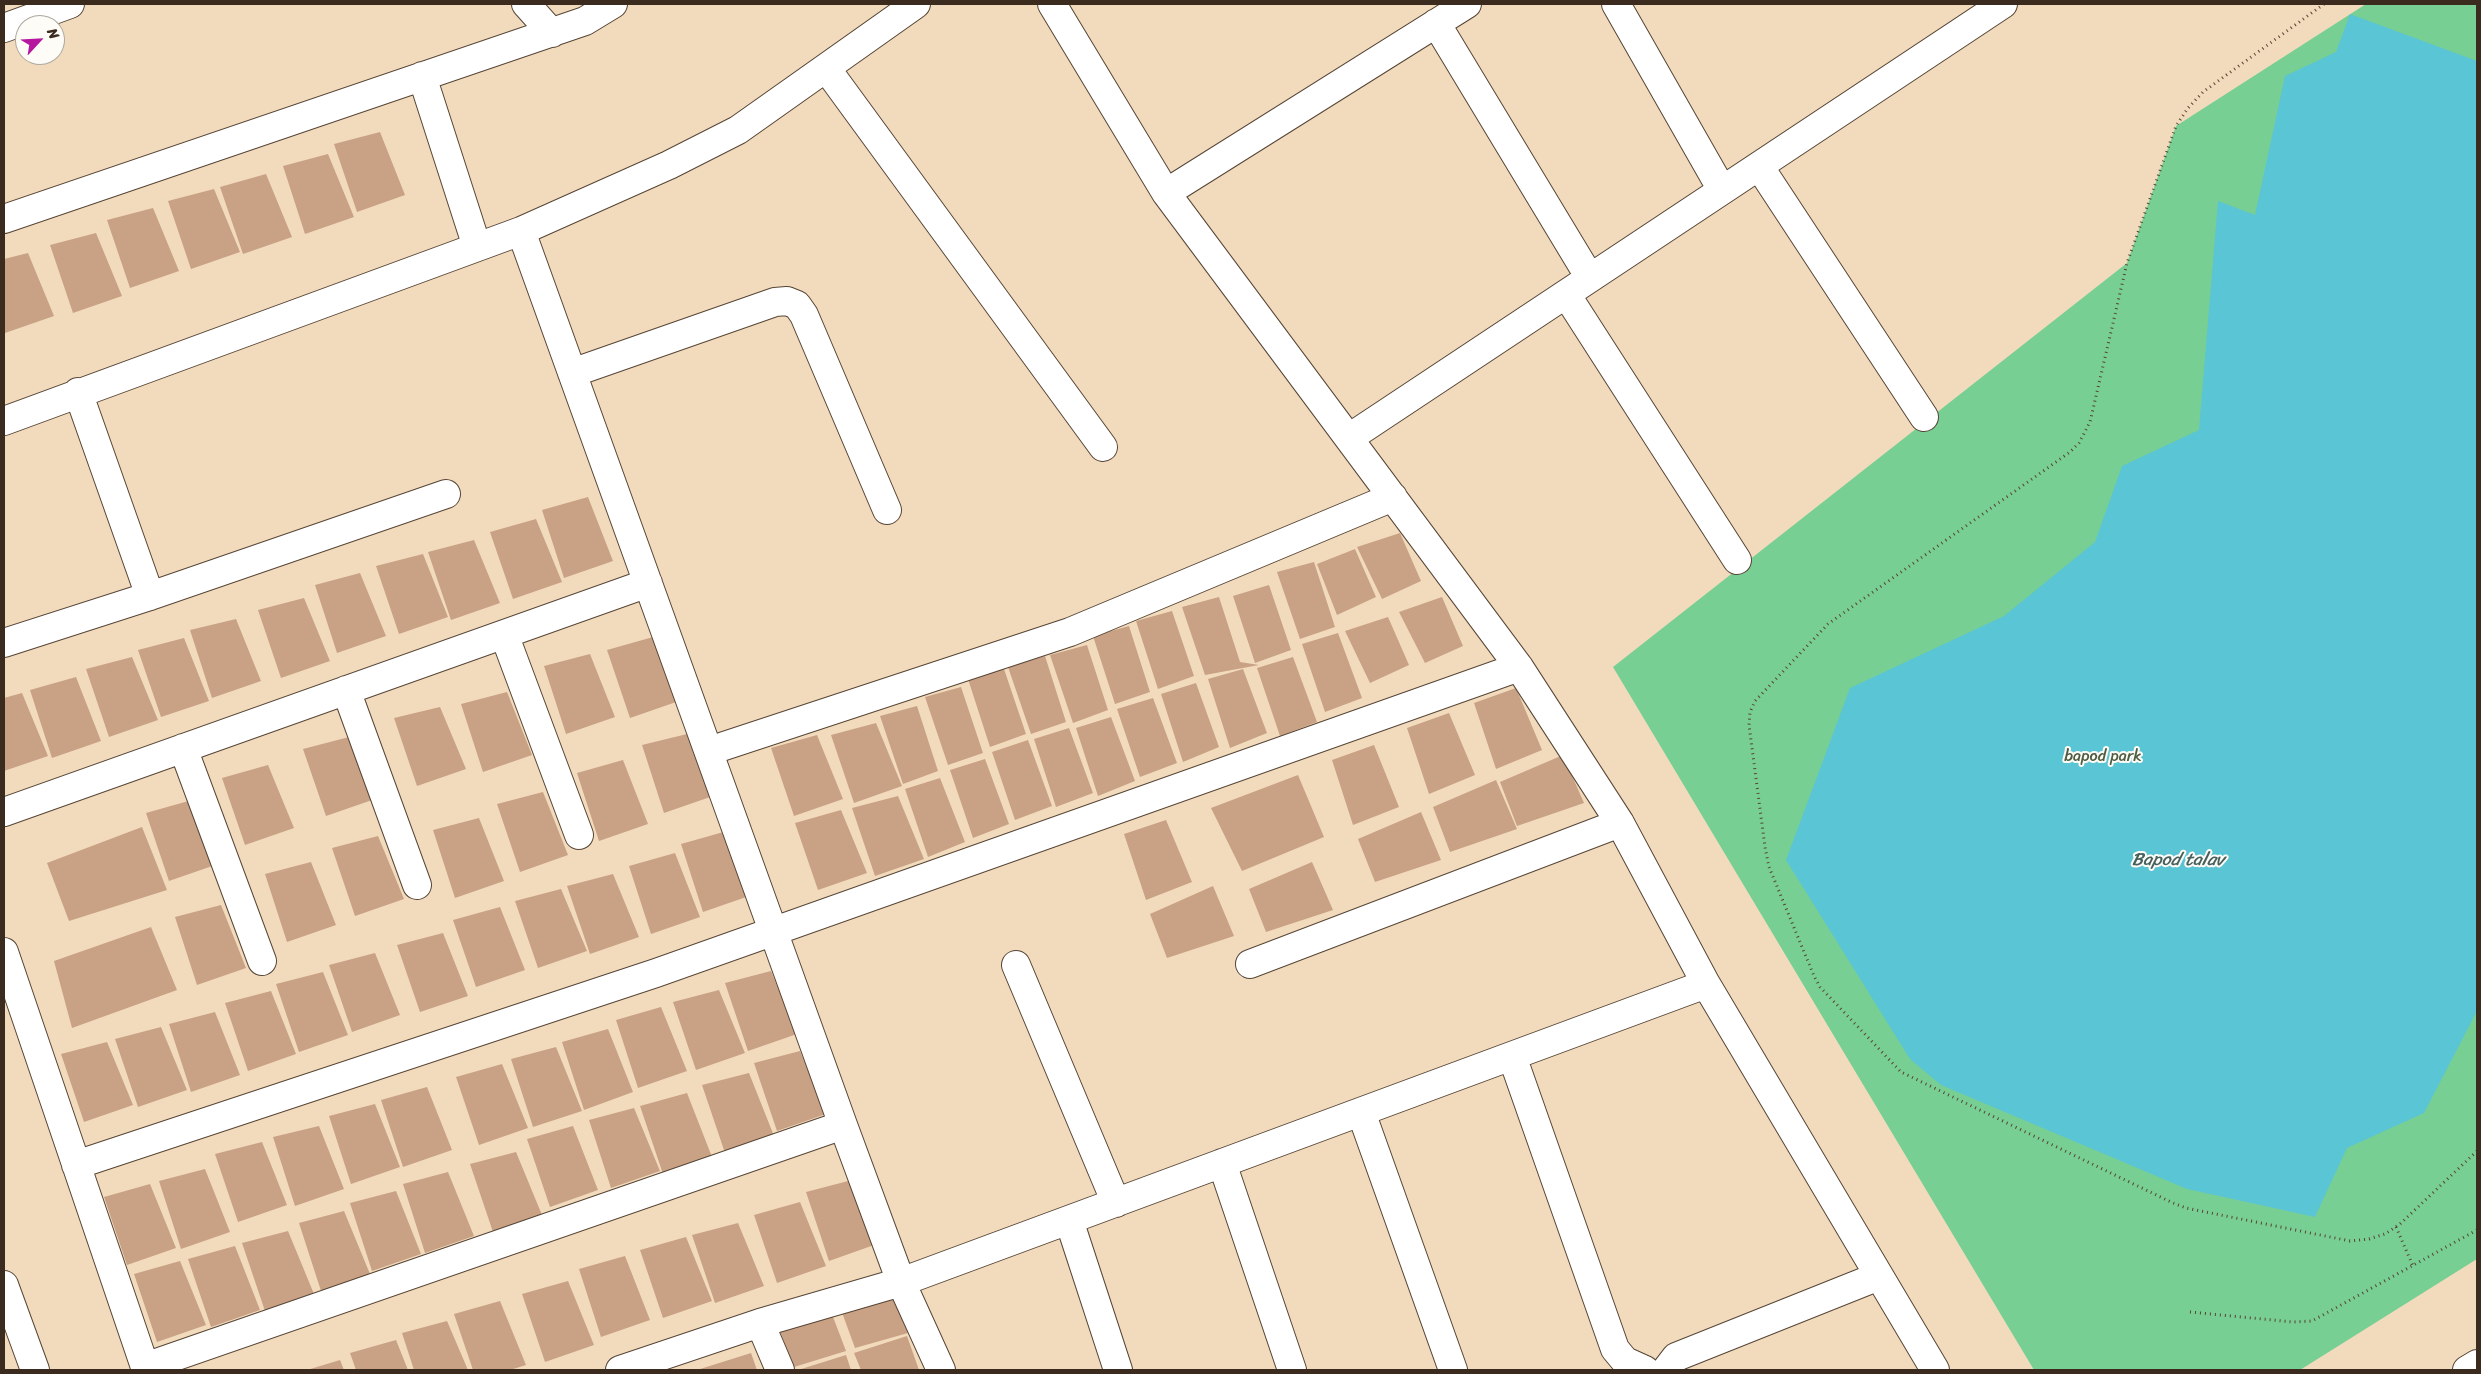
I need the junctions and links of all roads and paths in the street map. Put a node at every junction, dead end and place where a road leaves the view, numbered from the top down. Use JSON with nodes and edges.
{"nodes":[{"id":1,"x":70,"y":4,"type":"edge"},
{"id":2,"x":526,"y":4,"type":"edge"},
{"id":3,"x":613,"y":4,"type":"edge"},
{"id":4,"x":916,"y":4,"type":"edge"},
{"id":5,"x":1052,"y":4,"type":"edge"},
{"id":6,"x":1467,"y":4,"type":"edge"},
{"id":7,"x":1616,"y":4,"type":"edge"},
{"id":8,"x":2003,"y":4,"type":"edge"},
{"id":9,"x":2324,"y":4,"type":"edge"},
{"id":10,"x":1436,"y":23,"type":"junction"},
{"id":11,"x":4,"y":28,"type":"edge"},
{"id":12,"x":552,"y":33,"type":"junction"},
{"id":13,"x":826,"y":68,"type":"junction"},
{"id":14,"x":422,"y":76,"type":"junction"},
{"id":15,"x":1759,"y":166,"type":"junction"},
{"id":16,"x":1722,"y":190,"type":"junction"},
{"id":17,"x":1166,"y":193,"type":"junction"},
{"id":18,"x":4,"y":218,"type":"edge"},
{"id":19,"x":521,"y":231,"type":"junction"},
{"id":20,"x":476,"y":248,"type":"junction"},
{"id":21,"x":1590,"y":278,"type":"junction"},
{"id":22,"x":1566,"y":294,"type":"junction"},
{"id":23,"x":572,"y":373,"type":"junction"},
{"id":24,"x":78,"y":392,"type":"junction"},
{"id":25,"x":1924,"y":417,"type":"dead end"},
{"id":26,"x":4,"y":421,"type":"edge"},
{"id":27,"x":1348,"y":438,"type":"junction"},
{"id":28,"x":1103,"y":447,"type":"dead end"},
{"id":29,"x":446,"y":494,"type":"dead end"},
{"id":30,"x":1393,"y":497,"type":"junction"},
{"id":31,"x":887,"y":510,"type":"dead end"},
{"id":32,"x":1737,"y":560,"type":"dead end"},
{"id":33,"x":648,"y":583,"type":"junction"},
{"id":34,"x":150,"y":596,"type":"junction"},
{"id":35,"x":504,"y":634,"type":"junction"},
{"id":36,"x":4,"y":643,"type":"edge"},
{"id":37,"x":1519,"y":667,"type":"junction"},
{"id":38,"x":346,"y":690,"type":"junction"},
{"id":39,"x":183,"y":748,"type":"junction"},
{"id":40,"x":709,"y":751,"type":"junction"},
{"id":41,"x":4,"y":812,"type":"edge"},
{"id":42,"x":1620,"y":823,"type":"junction"},
{"id":43,"x":579,"y":835,"type":"dead end"},
{"id":44,"x":417,"y":885,"type":"dead end"},
{"id":45,"x":774,"y":932,"type":"junction"},
{"id":46,"x":4,"y":952,"type":"edge"},
{"id":47,"x":262,"y":961,"type":"dead end"},
{"id":48,"x":1250,"y":964,"type":"dead end"},
{"id":49,"x":1016,"y":965,"type":"dead end"},
{"id":50,"x":1706,"y":984,"type":"junction"},
{"id":51,"x":1512,"y":1056,"type":"junction"},
{"id":52,"x":1361,"y":1112,"type":"junction"},
{"id":53,"x":842,"y":1125,"type":"junction"},
{"id":54,"x":2477,"y":1151,"type":"edge"},
{"id":55,"x":1222,"y":1163,"type":"junction"},
{"id":56,"x":76,"y":1165,"type":"junction"},
{"id":57,"x":1116,"y":1202,"type":"junction"},
{"id":58,"x":1069,"y":1220,"type":"junction"},
{"id":59,"x":2396,"y":1227,"type":"junction"},
{"id":60,"x":2477,"y":1230,"type":"edge"},
{"id":61,"x":2413,"y":1266,"type":"junction"},
{"id":62,"x":1879,"y":1276,"type":"junction"},
{"id":63,"x":901,"y":1282,"type":"junction"},
{"id":64,"x":4,"y":1285,"type":"edge"},
{"id":65,"x":2190,"y":1312,"type":"dead end"},
{"id":66,"x":760,"y":1323,"type":"junction"},
{"id":67,"x":2477,"y":1364,"type":"edge"},
{"id":68,"x":146,"y":1369,"type":"edge"},
{"id":69,"x":35,"y":1370,"type":"edge"},
{"id":70,"x":620,"y":1370,"type":"edge"},
{"id":71,"x":780,"y":1370,"type":"edge"},
{"id":72,"x":941,"y":1370,"type":"edge"},
{"id":73,"x":1118,"y":1370,"type":"edge"},
{"id":74,"x":1292,"y":1370,"type":"edge"},
{"id":75,"x":1453,"y":1370,"type":"edge"},
{"id":76,"x":1645,"y":1370,"type":"edge"},
{"id":77,"x":1666,"y":1370,"type":"edge"},
{"id":78,"x":1935,"y":1370,"type":"edge"},
{"id":79,"x":2467,"y":1370,"type":"edge"}],
"edges":[{"from":1,"to":11,"type":"street"},
{"from":2,"to":12,"type":"street"},
{"from":3,"to":12,"type":"street"},
{"from":4,"to":13,"type":"street"},
{"from":5,"to":17,"type":"street"},
{"from":6,"to":10,"type":"street"},
{"from":7,"to":16,"type":"street"},
{"from":8,"to":15,"type":"street"},
{"from":9,"to":59,"type":"path"},
{"from":10,"to":17,"type":"street"},
{"from":10,"to":21,"type":"street"},
{"from":12,"to":14,"type":"street"},
{"from":13,"to":19,"type":"street"},
{"from":13,"to":28,"type":"street"},
{"from":14,"to":18,"type":"street"},
{"from":14,"to":20,"type":"street"},
{"from":15,"to":16,"type":"street"},
{"from":15,"to":25,"type":"street"},
{"from":16,"to":21,"type":"street"},
{"from":17,"to":27,"type":"street"},
{"from":19,"to":20,"type":"street"},
{"from":19,"to":23,"type":"street"},
{"from":20,"to":24,"type":"street"},
{"from":21,"to":22,"type":"street"},
{"from":22,"to":27,"type":"street"},
{"from":22,"to":32,"type":"street"},
{"from":23,"to":31,"type":"street"},
{"from":23,"to":33,"type":"street"},
{"from":24,"to":26,"type":"street"},
{"from":24,"to":34,"type":"street"},
{"from":27,"to":30,"type":"street"},
{"from":29,"to":34,"type":"street"},
{"from":30,"to":37,"type":"street"},
{"from":30,"to":40,"type":"street"},
{"from":33,"to":35,"type":"street"},
{"from":33,"to":40,"type":"street"},
{"from":34,"to":36,"type":"street"},
{"from":35,"to":38,"type":"street"},
{"from":35,"to":43,"type":"street"},
{"from":37,"to":42,"type":"street"},
{"from":37,"to":45,"type":"street"},
{"from":38,"to":39,"type":"street"},
{"from":38,"to":44,"type":"street"},
{"from":39,"to":41,"type":"street"},
{"from":39,"to":47,"type":"street"},
{"from":40,"to":45,"type":"street"},
{"from":42,"to":48,"type":"street"},
{"from":42,"to":50,"type":"street"},
{"from":45,"to":53,"type":"street"},
{"from":45,"to":56,"type":"street"},
{"from":46,"to":56,"type":"street"},
{"from":49,"to":57,"type":"street"},
{"from":50,"to":51,"type":"street"},
{"from":50,"to":62,"type":"street"},
{"from":51,"to":52,"type":"street"},
{"from":51,"to":76,"type":"street"},
{"from":52,"to":55,"type":"street"},
{"from":52,"to":75,"type":"street"},
{"from":53,"to":63,"type":"street"},
{"from":53,"to":68,"type":"street"},
{"from":54,"to":59,"type":"path"},
{"from":55,"to":57,"type":"street"},
{"from":55,"to":74,"type":"street"},
{"from":56,"to":68,"type":"street"},
{"from":57,"to":58,"type":"street"},
{"from":58,"to":63,"type":"street"},
{"from":58,"to":73,"type":"street"},
{"from":59,"to":61,"type":"path"},
{"from":60,"to":61,"type":"path"},
{"from":61,"to":65,"type":"path"},
{"from":62,"to":77,"type":"street"},
{"from":62,"to":78,"type":"street"},
{"from":63,"to":66,"type":"street"},
{"from":63,"to":72,"type":"street"},
{"from":64,"to":69,"type":"street"},
{"from":66,"to":70,"type":"street"},
{"from":66,"to":71,"type":"street"},
{"from":67,"to":79,"type":"street"}]}
